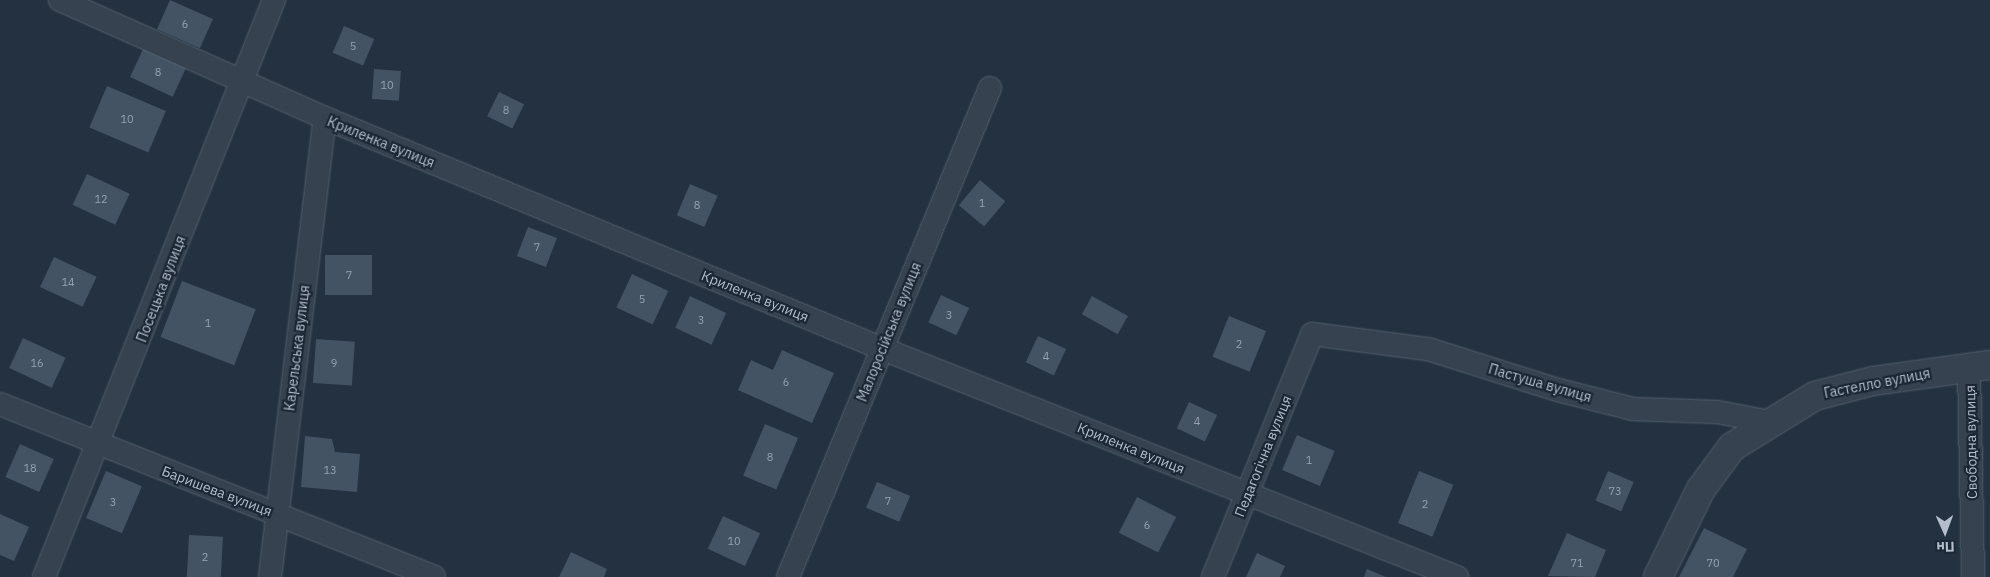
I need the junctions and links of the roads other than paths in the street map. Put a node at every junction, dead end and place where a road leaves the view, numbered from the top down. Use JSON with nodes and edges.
{"nodes":[{"id":1,"x":60,"y":0,"type":"edge"},
{"id":2,"x":274,"y":0,"type":"edge"},
{"id":3,"x":241,"y":82,"type":"junction"},
{"id":4,"x":990,"y":88,"type":"dead end"},
{"id":5,"x":325,"y":118,"type":"junction"},
{"id":6,"x":1312,"y":334,"type":"joint"},
{"id":7,"x":882,"y":349,"type":"junction"},
{"id":8,"x":1980,"y":366,"type":"edge"},
{"id":9,"x":0,"y":404,"type":"edge"},
{"id":10,"x":1770,"y":422,"type":"junction"},
{"id":11,"x":100,"y":446,"type":"junction"},
{"id":12,"x":1248,"y":494,"type":"junction"},
{"id":13,"x":276,"y":514,"type":"junction"},
{"id":14,"x":44,"y":577,"type":"edge"},
{"id":15,"x":270,"y":577,"type":"edge"},
{"id":16,"x":434,"y":577,"type":"edge"},
{"id":17,"x":788,"y":577,"type":"edge"},
{"id":18,"x":1213,"y":577,"type":"edge"},
{"id":19,"x":1458,"y":577,"type":"edge"},
{"id":20,"x":1658,"y":577,"type":"edge"},
{"id":21,"x":1973,"y":577,"type":"edge"}],
"edges":[{"from":1,"to":3,"type":"street","name":"Криленка вулиця"},
{"from":2,"to":3,"type":"street","name":"Посецька вулиця"},
{"from":3,"to":5,"type":"street","name":"Криленка вулиця"},
{"from":3,"to":11,"type":"street","name":"Посецька вулиця"},
{"from":4,"to":7,"type":"street","name":"Малоросійська вулиця"},
{"from":5,"to":7,"type":"street","name":"Криленка вулиця"},
{"from":5,"to":13,"type":"street","name":"Карельська вулиця"},
{"from":6,"to":10,"type":"street","name":"Пастуша вулиця"},
{"from":6,"to":12,"type":"street","name":"Педагогічна вулиця"},
{"from":7,"to":12,"type":"street","name":"Криленка вулиця"},
{"from":7,"to":17,"type":"street","name":"Малоросійська вулиця"},
{"from":8,"to":10,"type":"street","name":"Гастелло вулиця"},
{"from":8,"to":21,"type":"street","name":"Свободна вулиця"},
{"from":9,"to":11,"type":"street","name":"Баришева вулиця"},
{"from":10,"to":20,"type":"street","name":"Гастелло вулиця"},
{"from":11,"to":13,"type":"street","name":"Баришева вулиця"},
{"from":11,"to":14,"type":"street","name":"Посецька вулиця"},
{"from":12,"to":18,"type":"street","name":"Педагогічна вулиця"},
{"from":12,"to":19,"type":"street","name":"Криленка вулиця"},
{"from":13,"to":15,"type":"street","name":"Карельська вулиця"},
{"from":13,"to":16,"type":"street","name":"Баришева вулиця"}]}
